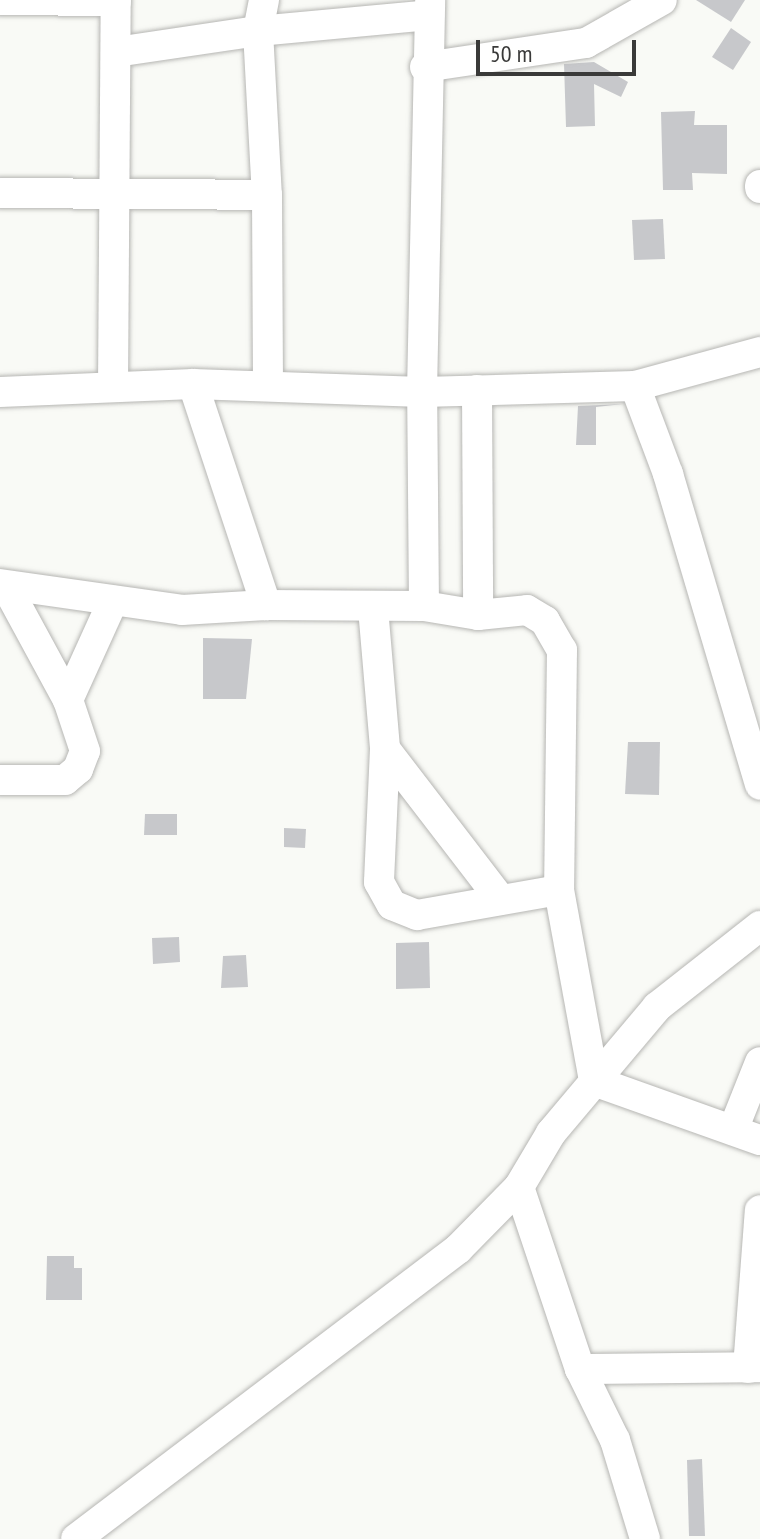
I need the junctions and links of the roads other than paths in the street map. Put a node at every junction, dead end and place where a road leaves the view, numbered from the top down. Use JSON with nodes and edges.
{"nodes":[{"id":1,"x":0,"y":0,"type":"edge"},
{"id":2,"x":116,"y":0,"type":"edge"},
{"id":3,"x":264,"y":0,"type":"edge"},
{"id":4,"x":662,"y":0,"type":"edge"},
{"id":5,"x":430,"y":7,"type":"edge"},
{"id":6,"x":258,"y":31,"type":"junction"},
{"id":7,"x":116,"y":52,"type":"junction"},
{"id":8,"x":425,"y":67,"type":"junction"},
{"id":9,"x":0,"y":193,"type":"edge"},
{"id":10,"x":114,"y":194,"type":"junction"},
{"id":11,"x":267,"y":195,"type":"junction"},
{"id":12,"x":760,"y":352,"type":"edge"},
{"id":13,"x":193,"y":384,"type":"junction"},
{"id":14,"x":268,"y":384,"type":"junction"},
{"id":15,"x":635,"y":386,"type":"junction"},
{"id":16,"x":113,"y":387,"type":"junction"},
{"id":17,"x":477,"y":390,"type":"junction"},
{"id":18,"x":0,"y":392,"type":"edge"},
{"id":19,"x":422,"y":392,"type":"junction"},
{"id":20,"x":3,"y":585,"type":"edge"},
{"id":21,"x":113,"y":601,"type":"junction"},
{"id":22,"x":266,"y":605,"type":"junction"},
{"id":23,"x":424,"y":606,"type":"junction"},
{"id":24,"x":373,"y":608,"type":"junction"},
{"id":25,"x":478,"y":615,"type":"junction"},
{"id":26,"x":68,"y":700,"type":"junction"},
{"id":27,"x":385,"y":749,"type":"junction"},
{"id":28,"x":0,"y":780,"type":"edge"},
{"id":29,"x":760,"y":785,"type":"edge"},
{"id":30,"x":559,"y":890,"type":"junction"},
{"id":31,"x":501,"y":900,"type":"junction"},
{"id":32,"x":760,"y":926,"type":"edge"},
{"id":33,"x":760,"y":1062,"type":"edge"},
{"id":34,"x":594,"y":1081,"type":"junction"},
{"id":35,"x":747,"y":1135,"type":"edge"},
{"id":36,"x":519,"y":1187,"type":"junction"},
{"id":37,"x":760,"y":1210,"type":"edge"},
{"id":38,"x":754,"y":1368,"type":"edge"},
{"id":39,"x":580,"y":1369,"type":"junction"},
{"id":40,"x":76,"y":1539,"type":"edge"},
{"id":41,"x":645,"y":1539,"type":"edge"}],
"edges":[{"from":1,"to":2,"type":"street"},
{"from":2,"to":7,"type":"street"},
{"from":3,"to":6,"type":"street"},
{"from":4,"to":8,"type":"street"},
{"from":5,"to":6,"type":"street"},
{"from":5,"to":8,"type":"street"},
{"from":6,"to":7,"type":"street"},
{"from":6,"to":11,"type":"street"},
{"from":7,"to":10,"type":"street"},
{"from":8,"to":19,"type":"street"},
{"from":9,"to":10,"type":"street"},
{"from":10,"to":11,"type":"street"},
{"from":10,"to":16,"type":"street"},
{"from":11,"to":14,"type":"street"},
{"from":12,"to":15,"type":"street"},
{"from":13,"to":14,"type":"street"},
{"from":13,"to":16,"type":"street"},
{"from":13,"to":22,"type":"street"},
{"from":14,"to":19,"type":"street"},
{"from":15,"to":17,"type":"street"},
{"from":15,"to":29,"type":"street"},
{"from":16,"to":18,"type":"street"},
{"from":17,"to":19,"type":"street"},
{"from":17,"to":25,"type":"street"},
{"from":19,"to":23,"type":"street"},
{"from":20,"to":21,"type":"street"},
{"from":20,"to":26,"type":"street"},
{"from":21,"to":22,"type":"street"},
{"from":21,"to":26,"type":"street"},
{"from":22,"to":24,"type":"street"},
{"from":23,"to":24,"type":"street"},
{"from":23,"to":25,"type":"street"},
{"from":24,"to":27,"type":"street"},
{"from":25,"to":30,"type":"street"},
{"from":26,"to":28,"type":"street"},
{"from":27,"to":31,"type":"street"},
{"from":27,"to":31,"type":"street"},
{"from":30,"to":31,"type":"street"},
{"from":30,"to":34,"type":"street"},
{"from":32,"to":34,"type":"street"},
{"from":33,"to":35,"type":"street"},
{"from":34,"to":35,"type":"street"},
{"from":34,"to":36,"type":"street"},
{"from":36,"to":39,"type":"street"},
{"from":36,"to":40,"type":"street"},
{"from":37,"to":38,"type":"street"},
{"from":38,"to":39,"type":"street"},
{"from":39,"to":41,"type":"street"}]}
